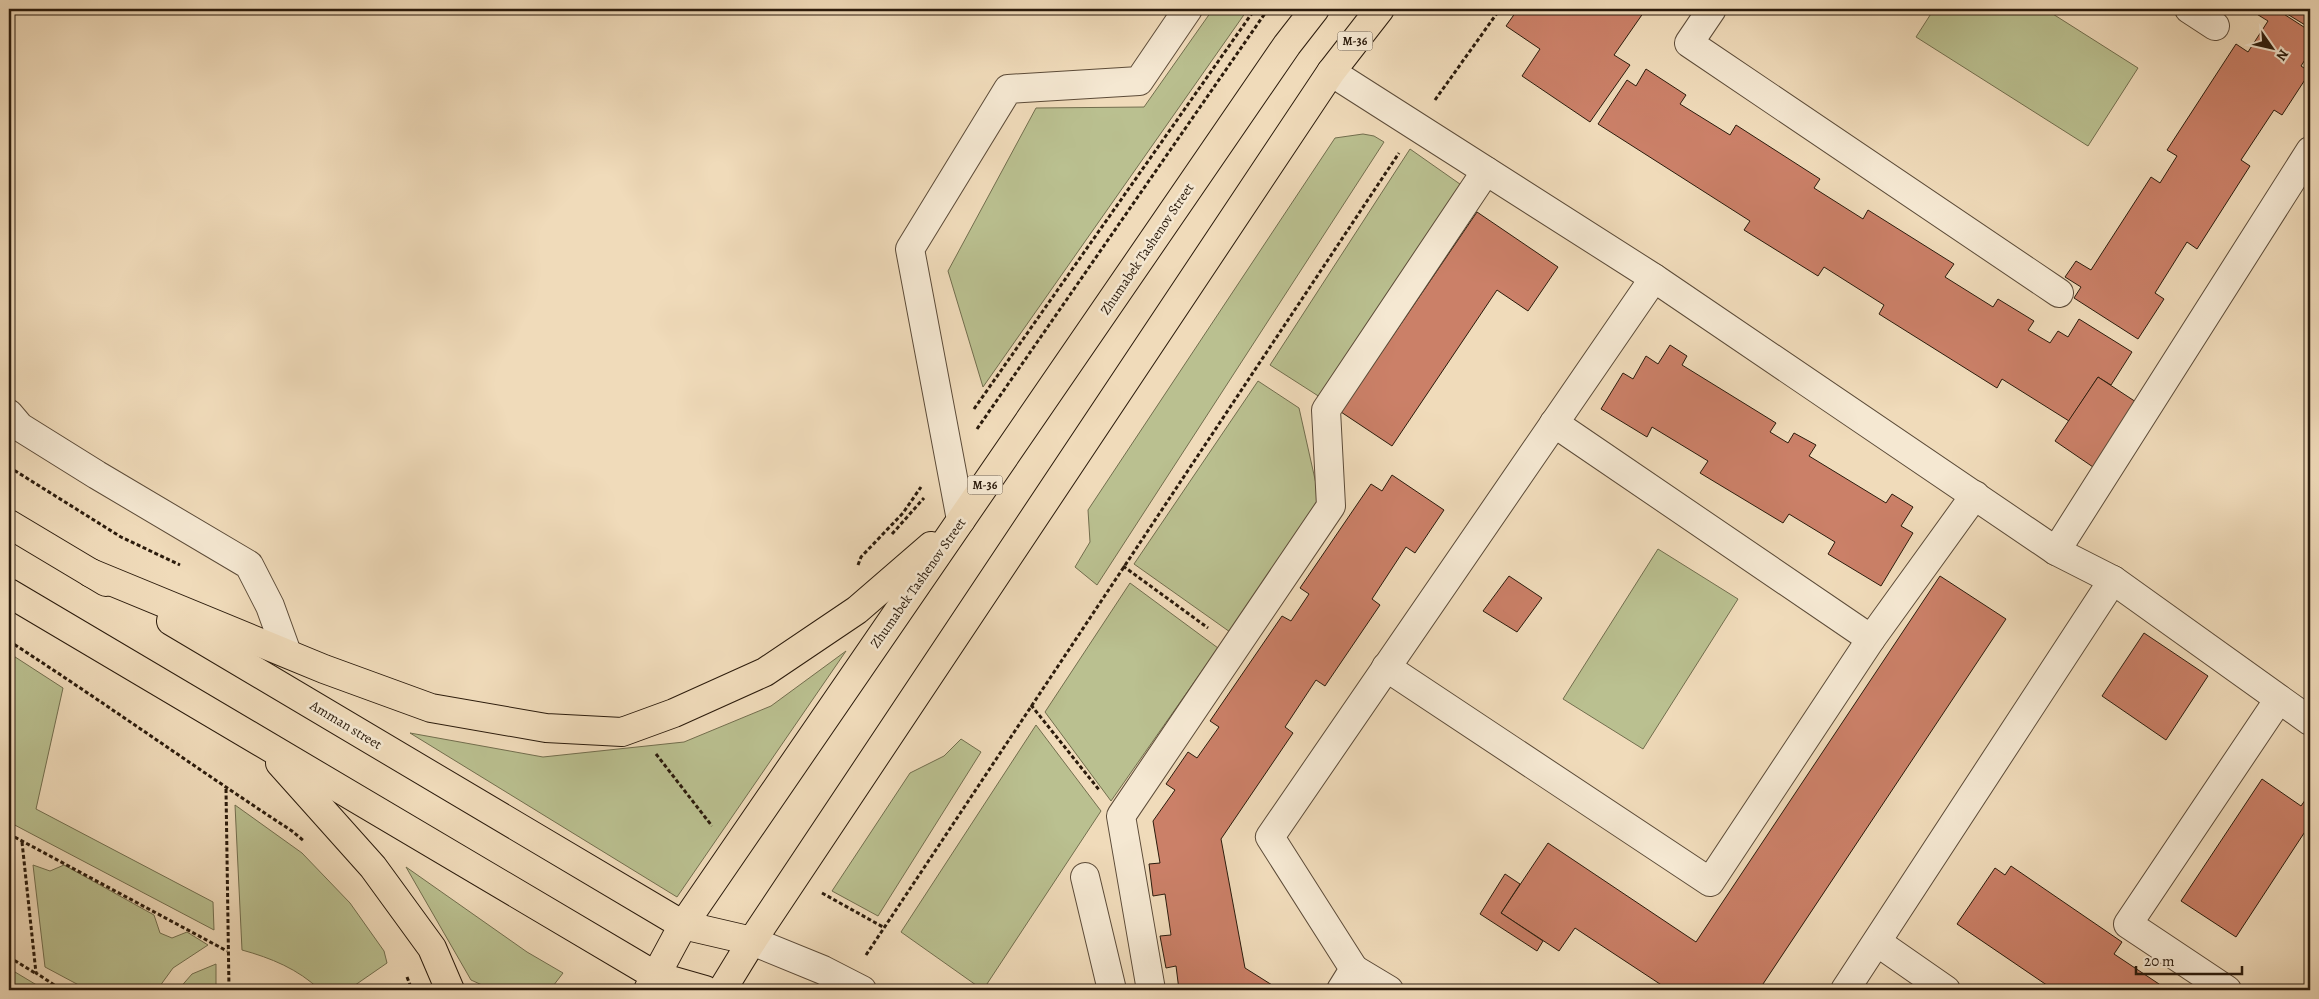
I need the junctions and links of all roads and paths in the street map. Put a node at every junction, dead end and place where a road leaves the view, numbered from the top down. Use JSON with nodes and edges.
{"nodes":[{"id":1,"x":1188,"y":9,"type":"edge"},
{"id":2,"x":1255,"y":9,"type":"edge"},
{"id":3,"x":1268,"y":9,"type":"edge"},
{"id":4,"x":1314,"y":9,"type":"edge"},
{"id":5,"x":1380,"y":9,"type":"edge"},
{"id":6,"x":1500,"y":9,"type":"edge"},
{"id":7,"x":1712,"y":9,"type":"edge"},
{"id":8,"x":2189,"y":9,"type":"edge"},
{"id":9,"x":2215,"y":26,"type":"dead end"},
{"id":10,"x":1331,"y":72,"type":"junction"},
{"id":11,"x":1417,"y":127,"type":"junction"},
{"id":12,"x":2310,"y":151,"type":"edge"},
{"id":13,"x":1486,"y":171,"type":"junction"},
{"id":14,"x":1654,"y":278,"type":"junction"},
{"id":15,"x":2059,"y":293,"type":"dead end"},
{"id":16,"x":9,"y":414,"type":"edge"},
{"id":17,"x":1554,"y":423,"type":"junction"},
{"id":18,"x":949,"y":457,"type":"junction"},
{"id":19,"x":9,"y":467,"type":"edge"},
{"id":20,"x":1975,"y":495,"type":"junction"},
{"id":21,"x":961,"y":520,"type":"junction"},
{"id":22,"x":9,"y":524,"type":"edge"},
{"id":23,"x":886,"y":540,"type":"dead end"},
{"id":24,"x":2056,"y":551,"type":"junction"},
{"id":25,"x":182,"y":566,"type":"dead end"},
{"id":26,"x":1123,"y":566,"type":"junction"},
{"id":27,"x":856,"y":570,"type":"dead end"},
{"id":28,"x":91,"y":573,"type":"junction"},
{"id":29,"x":2113,"y":580,"type":"junction"},
{"id":30,"x":9,"y":594,"type":"edge"},
{"id":31,"x":1871,"y":639,"type":"junction"},
{"id":32,"x":9,"y":641,"type":"edge"},
{"id":33,"x":1235,"y":648,"type":"junction"},
{"id":34,"x":287,"y":653,"type":"junction"},
{"id":35,"x":1386,"y":667,"type":"junction"},
{"id":36,"x":2279,"y":699,"type":"junction"},
{"id":37,"x":1031,"y":706,"type":"junction"},
{"id":38,"x":2310,"y":721,"type":"edge"},
{"id":39,"x":634,"y":727,"type":"junction"},
{"id":40,"x":262,"y":743,"type":"junction"},
{"id":41,"x":226,"y":788,"type":"junction"},
{"id":42,"x":1121,"y":816,"type":"junction"},
{"id":43,"x":713,"y":826,"type":"dead end"},
{"id":44,"x":9,"y":834,"type":"edge"},
{"id":45,"x":22,"y":841,"type":"junction"},
{"id":46,"x":307,"y":844,"type":"dead end"},
{"id":47,"x":1086,"y":877,"type":"dead end"},
{"id":48,"x":683,"y":925,"type":"junction"},
{"id":49,"x":752,"y":941,"type":"junction"},
{"id":50,"x":1877,"y":942,"type":"junction"},
{"id":51,"x":227,"y":951,"type":"junction"},
{"id":52,"x":9,"y":957,"type":"edge"},
{"id":53,"x":36,"y":974,"type":"junction"},
{"id":54,"x":406,"y":976,"type":"dead end"},
{"id":55,"x":1348,"y":980,"type":"edge"},
{"id":56,"x":652,"y":983,"type":"edge"},
{"id":57,"x":856,"y":986,"type":"edge"},
{"id":58,"x":62,"y":990,"type":"edge"},
{"id":59,"x":229,"y":990,"type":"edge"},
{"id":60,"x":412,"y":990,"type":"edge"},
{"id":61,"x":450,"y":990,"type":"edge"},
{"id":62,"x":705,"y":990,"type":"edge"},
{"id":63,"x":722,"y":990,"type":"edge"},
{"id":64,"x":1112,"y":990,"type":"edge"},
{"id":65,"x":1151,"y":990,"type":"edge"},
{"id":66,"x":1389,"y":990,"type":"edge"},
{"id":67,"x":1845,"y":990,"type":"edge"},
{"id":68,"x":1946,"y":990,"type":"edge"},
{"id":69,"x":2227,"y":990,"type":"edge"}],
"edges":[{"from":1,"to":18,"type":"street"},
{"from":2,"to":18,"type":"path"},
{"from":3,"to":18,"type":"path"},
{"from":4,"to":21,"type":"main road","name":"Zhumabek Tashenov Street","number":"M-36"},
{"from":5,"to":10,"type":"main road","number":"M-36"},
{"from":6,"to":11,"type":"path"},
{"from":7,"to":15,"type":"street"},
{"from":8,"to":9,"type":"street"},
{"from":10,"to":11,"type":"street"},
{"from":10,"to":49,"type":"main road","number":"M-36"},
{"from":11,"to":13,"type":"street"},
{"from":11,"to":26,"type":"path"},
{"from":12,"to":24,"type":"street"},
{"from":13,"to":14,"type":"street"},
{"from":13,"to":33,"type":"street"},
{"from":14,"to":17,"type":"street"},
{"from":14,"to":20,"type":"street"},
{"from":16,"to":34,"type":"street"},
{"from":17,"to":31,"type":"street"},
{"from":17,"to":35,"type":"street"},
{"from":18,"to":21,"type":"street"},
{"from":18,"to":23,"type":"path"},
{"from":18,"to":27,"type":"path"},
{"from":19,"to":25,"type":"path"},
{"from":20,"to":24,"type":"street"},
{"from":20,"to":31,"type":"street"},
{"from":21,"to":39,"type":"main road"},
{"from":21,"to":48,"type":"main road","name":"Zhumabek Tashenov Street","number":"M-36"},
{"from":22,"to":28,"type":"main road","name":"Amman street"},
{"from":24,"to":29,"type":"street"},
{"from":26,"to":33,"type":"path"},
{"from":26,"to":37,"type":"path"},
{"from":28,"to":34,"type":"main road"},
{"from":28,"to":48,"type":"main road","name":"Amman street"},
{"from":29,"to":36,"type":"street"},
{"from":29,"to":50,"type":"street"},
{"from":30,"to":40,"type":"main road"},
{"from":31,"to":35,"type":"street"},
{"from":32,"to":41,"type":"path"},
{"from":33,"to":42,"type":"street"},
{"from":34,"to":39,"type":"main road"},
{"from":35,"to":55,"type":"street"},
{"from":36,"to":38,"type":"street"},
{"from":36,"to":69,"type":"street"},
{"from":37,"to":42,"type":"path"},
{"from":37,"to":57,"type":"path"},
{"from":39,"to":43,"type":"path"},
{"from":40,"to":56,"type":"main road"},
{"from":40,"to":61,"type":"main road"},
{"from":41,"to":46,"type":"path"},
{"from":41,"to":51,"type":"path"},
{"from":42,"to":65,"type":"street"},
{"from":44,"to":45,"type":"path"},
{"from":45,"to":51,"type":"path"},
{"from":45,"to":53,"type":"path"},
{"from":47,"to":64,"type":"street"},
{"from":48,"to":49,"type":"main road","name":"Amman street"},
{"from":48,"to":56,"type":"main road","name":"Zhumabek Tashenov Street","number":"M-36"},
{"from":49,"to":57,"type":"street"},
{"from":49,"to":63,"type":"main road","number":"M-36"},
{"from":50,"to":67,"type":"street"},
{"from":50,"to":68,"type":"street"},
{"from":51,"to":59,"type":"path"},
{"from":52,"to":53,"type":"path"},
{"from":53,"to":58,"type":"path"},
{"from":54,"to":60,"type":"path"},
{"from":55,"to":66,"type":"street"},
{"from":56,"to":62,"type":"main road"}]}
